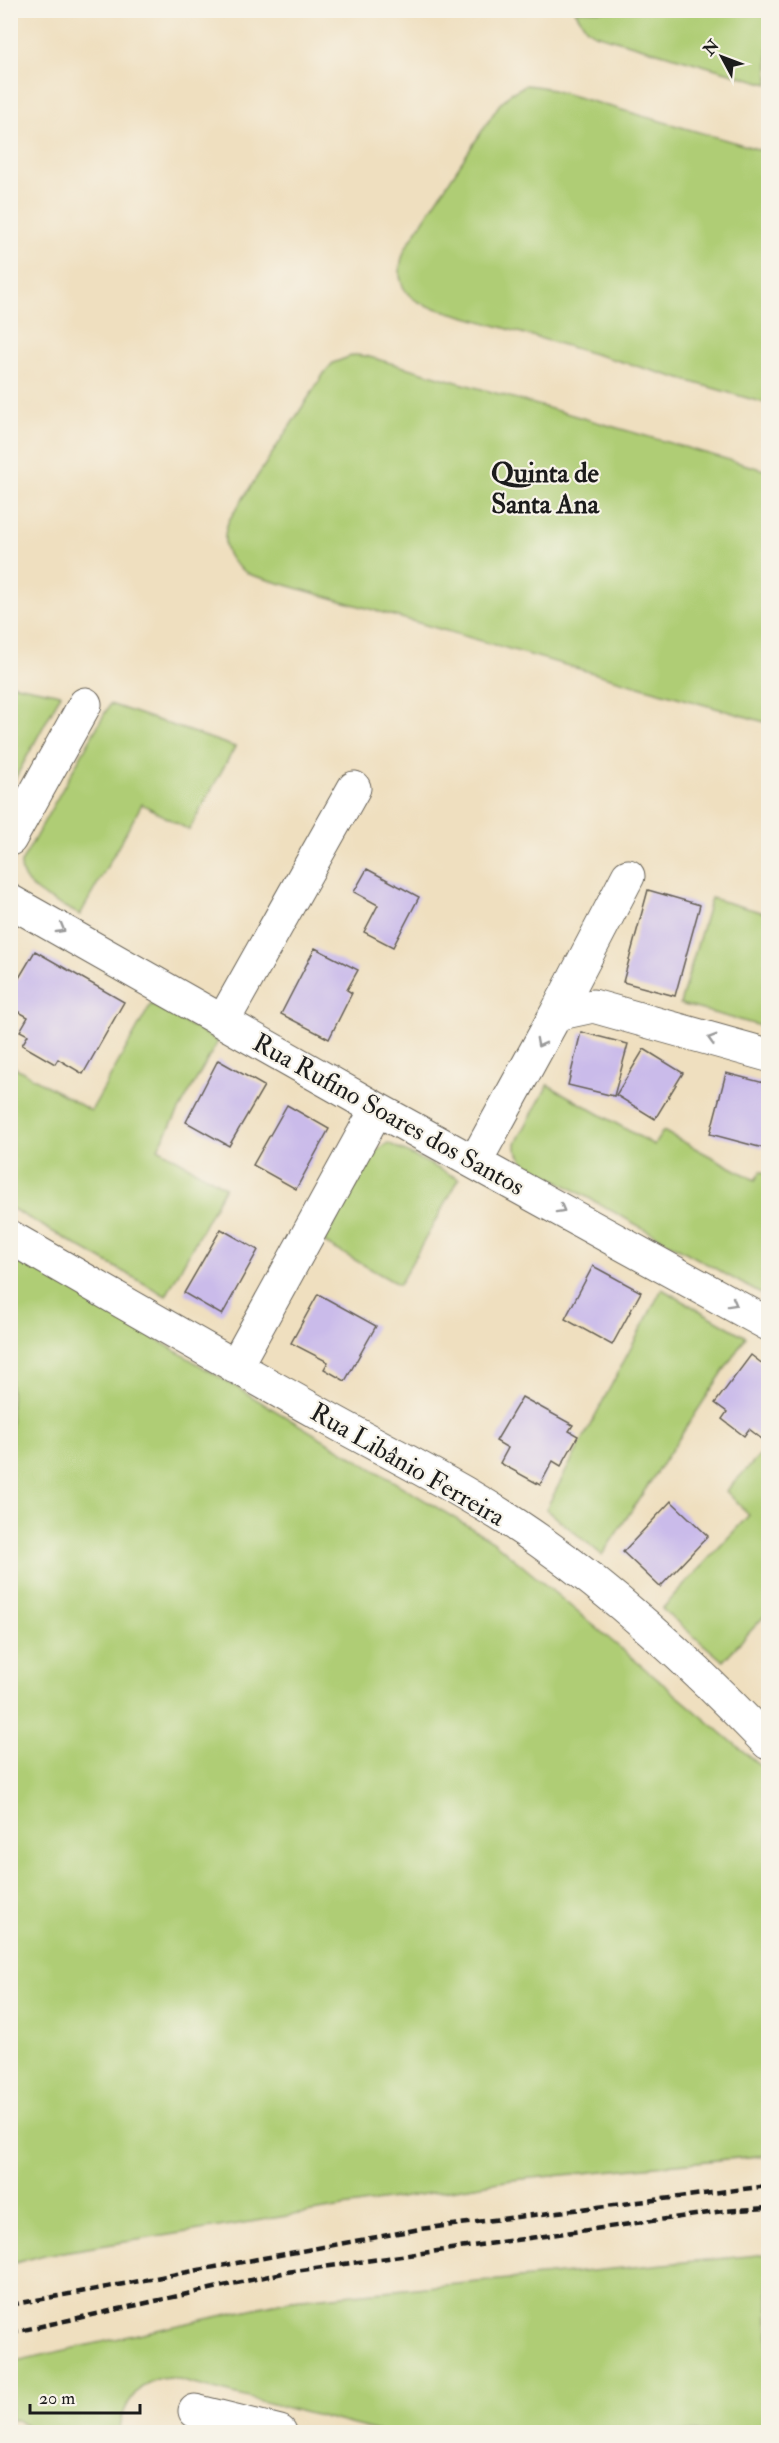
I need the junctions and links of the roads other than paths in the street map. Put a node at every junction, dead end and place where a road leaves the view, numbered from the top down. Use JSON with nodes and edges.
{"nodes":[{"id":1,"x":85,"y":704,"type":"dead end"},
{"id":2,"x":354,"y":788,"type":"dead end"},
{"id":3,"x":10,"y":839,"type":"edge"},
{"id":4,"x":628,"y":876,"type":"dead end"},
{"id":5,"x":10,"y":901,"type":"edge"},
{"id":6,"x":556,"y":1014,"type":"junction"},
{"id":7,"x":223,"y":1021,"type":"junction"},
{"id":8,"x":768,"y":1055,"type":"edge"},
{"id":9,"x":377,"y":1109,"type":"junction"},
{"id":10,"x":475,"y":1162,"type":"junction"},
{"id":11,"x":10,"y":1237,"type":"edge"},
{"id":12,"x":768,"y":1324,"type":"edge"},
{"id":13,"x":235,"y":1367,"type":"junction"},
{"id":14,"x":768,"y":1743,"type":"edge"},
{"id":15,"x":195,"y":2411,"type":"dead end"},
{"id":16,"x":280,"y":2433,"type":"edge"}],
"edges":[{"from":1,"to":3,"type":"street"},
{"from":2,"to":7,"type":"street"},
{"from":4,"to":6,"type":"street"},
{"from":5,"to":7,"type":"street","name":"Rua Rufino Soares dos Santos","one_way":true},
{"from":8,"to":6,"type":"street","one_way":true},
{"from":6,"to":10,"type":"street","one_way":true},
{"from":7,"to":9,"type":"street","name":"Rua Rufino Soares dos Santos"},
{"from":9,"to":10,"type":"street","name":"Rua Rufino Soares dos Santos"},
{"from":9,"to":13,"type":"street"},
{"from":10,"to":12,"type":"street","name":"Rua Rufino Soares dos Santos","one_way":true},
{"from":11,"to":13,"type":"street","name":"Rua Libânio Ferreira"},
{"from":13,"to":14,"type":"street","name":"Rua Libânio Ferreira"},
{"from":15,"to":16,"type":"street"}]}
